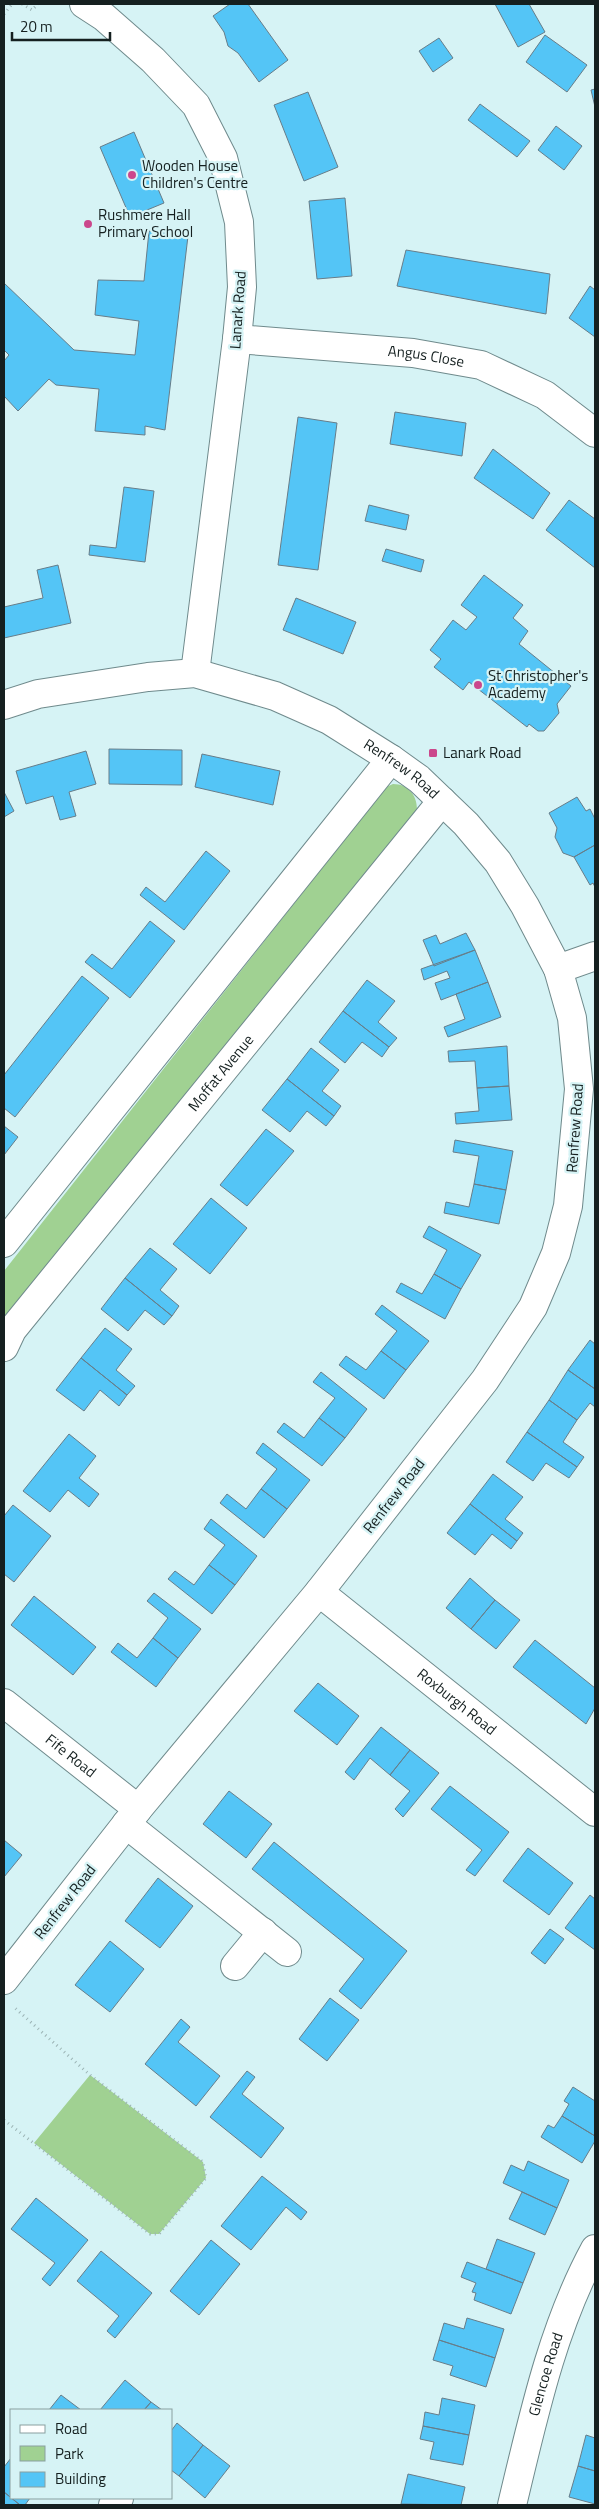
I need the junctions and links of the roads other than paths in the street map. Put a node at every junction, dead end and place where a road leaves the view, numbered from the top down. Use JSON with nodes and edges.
{"nodes":[{"id":1,"x":84,"y":4,"type":"edge"},
{"id":2,"x":237,"y":339,"type":"junction"},
{"id":3,"x":595,"y":433,"type":"edge"},
{"id":4,"x":195,"y":673,"type":"junction"},
{"id":5,"x":4,"y":705,"type":"edge"},
{"id":6,"x":390,"y":759,"type":"junction"},
{"id":7,"x":442,"y":801,"type":"junction"},
{"id":8,"x":595,"y":956,"type":"edge"},
{"id":9,"x":558,"y":969,"type":"junction"},
{"id":10,"x":4,"y":1243,"type":"edge"},
{"id":11,"x":4,"y":1347,"type":"edge"},
{"id":12,"x":319,"y":1592,"type":"junction"},
{"id":13,"x":4,"y":1703,"type":"edge"},
{"id":14,"x":595,"y":1812,"type":"edge"},
{"id":15,"x":132,"y":1817,"type":"junction"},
{"id":16,"x":263,"y":1932,"type":"junction"},
{"id":17,"x":287,"y":1952,"type":"dead end"},
{"id":18,"x":234,"y":1966,"type":"dead end"},
{"id":19,"x":4,"y":1980,"type":"edge"},
{"id":20,"x":595,"y":2249,"type":"edge"},
{"id":21,"x":512,"y":2505,"type":"edge"}],
"edges":[{"from":1,"to":2,"type":"street","name":"Lanark Road"},
{"from":2,"to":3,"type":"street","name":"Angus Close"},
{"from":2,"to":4,"type":"street","name":"Lanark Road"},
{"from":4,"to":5,"type":"street","name":"Renfrew Road"},
{"from":4,"to":6,"type":"street","name":"Renfrew Road"},
{"from":6,"to":7,"type":"street","name":"Renfrew Road"},
{"from":6,"to":10,"type":"street"},
{"from":7,"to":9,"type":"street","name":"Renfrew Road"},
{"from":7,"to":11,"type":"street","name":"Moffat Avenue"},
{"from":8,"to":9,"type":"street"},
{"from":9,"to":12,"type":"street","name":"Renfrew Road"},
{"from":12,"to":14,"type":"street","name":"Roxburgh Road"},
{"from":12,"to":15,"type":"street","name":"Renfrew Road"},
{"from":13,"to":15,"type":"street","name":"Fife Road"},
{"from":15,"to":16,"type":"street"},
{"from":15,"to":19,"type":"street","name":"Renfrew Road"},
{"from":16,"to":17,"type":"street"},
{"from":16,"to":18,"type":"street"},
{"from":20,"to":21,"type":"street","name":"Glencoe Road"}]}
